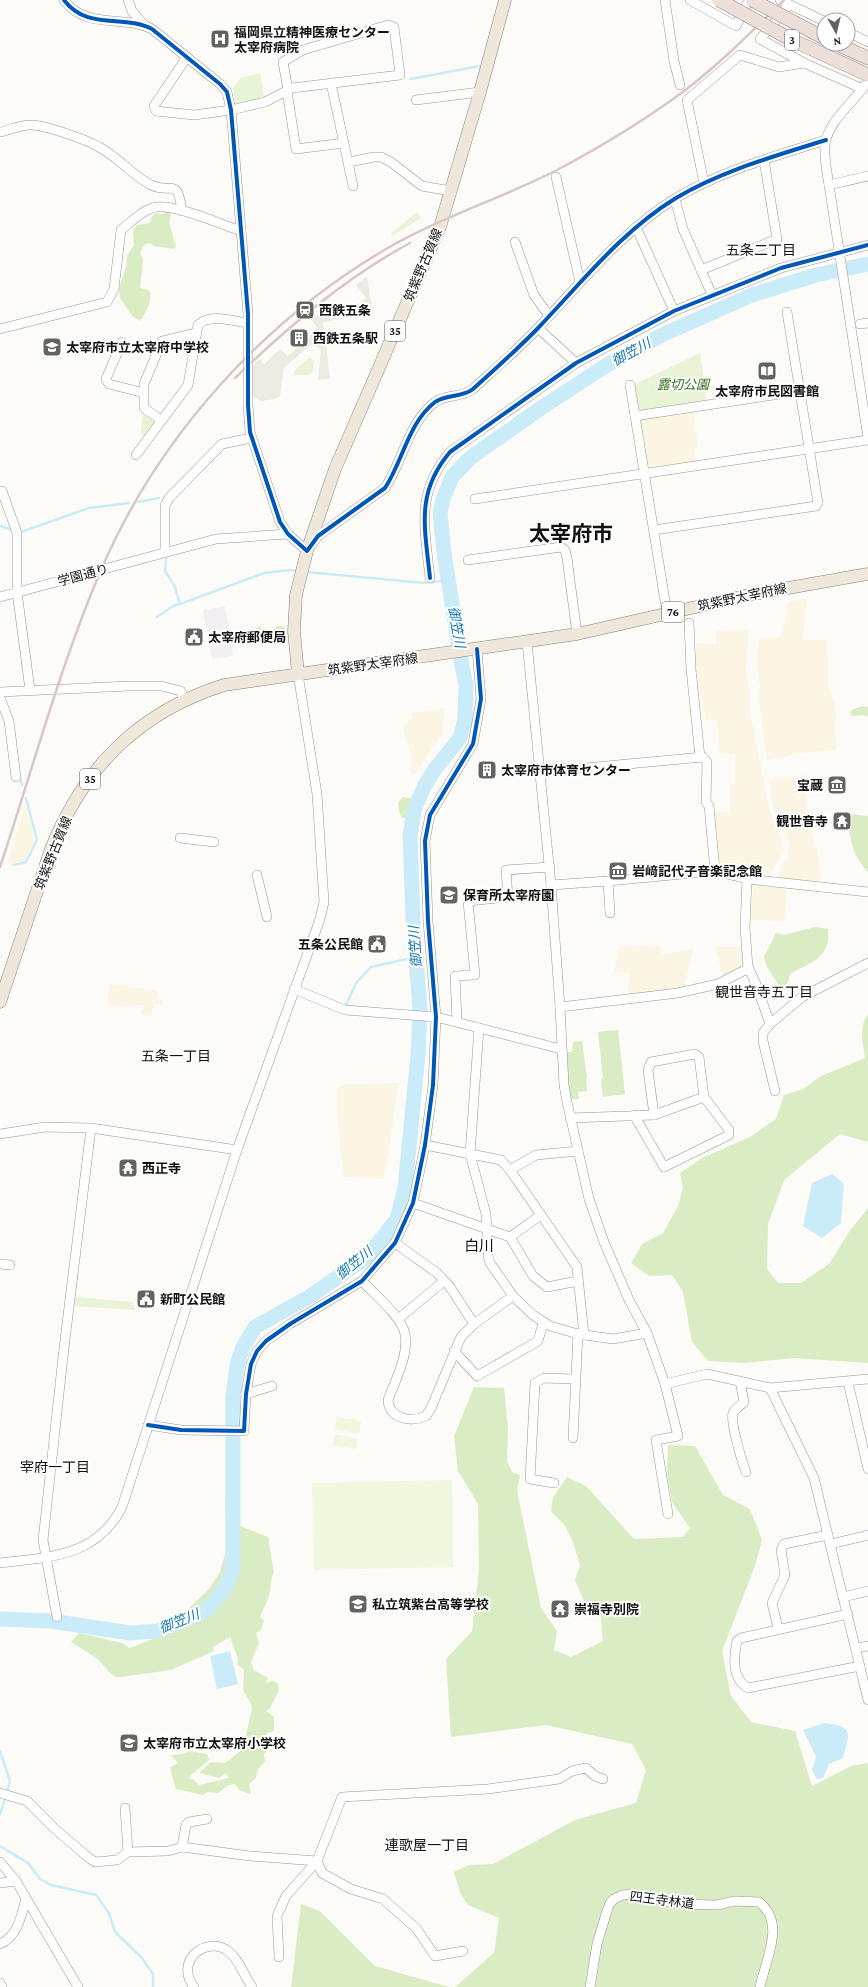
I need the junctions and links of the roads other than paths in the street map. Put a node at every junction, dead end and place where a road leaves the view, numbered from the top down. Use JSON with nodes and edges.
{"nodes":[{"id":1,"x":64,"y":0,"type":"edge"},
{"id":2,"x":128,"y":0,"type":"edge"},
{"id":3,"x":505,"y":0,"type":"edge"},
{"id":4,"x":665,"y":0,"type":"edge"},
{"id":5,"x":690,"y":0,"type":"edge"},
{"id":6,"x":719,"y":0,"type":"edge"},
{"id":7,"x":751,"y":0,"type":"edge"},
{"id":8,"x":780,"y":0,"type":"edge"},
{"id":9,"x":789,"y":5,"type":"junction"},
{"id":10,"x":816,"y":17,"type":"edge"},
{"id":11,"x":144,"y":25,"type":"junction"},
{"id":12,"x":816,"y":34,"type":"edge"},
{"id":13,"x":856,"y":36,"type":"edge"},
{"id":14,"x":868,"y":42,"type":"edge"},
{"id":15,"x":855,"y":52,"type":"edge"},
{"id":16,"x":187,"y":57,"type":"junction"},
{"id":17,"x":868,"y":58,"type":"edge"},
{"id":18,"x":804,"y":63,"type":"junction"},
{"id":19,"x":868,"y":75,"type":"edge"},
{"id":20,"x":868,"y":80,"type":"edge"},
{"id":21,"x":331,"y":83,"type":"junction"},
{"id":22,"x":680,"y":85,"type":"dead end"},
{"id":23,"x":288,"y":91,"type":"junction"},
{"id":24,"x":480,"y":92,"type":"junction"},
{"id":25,"x":864,"y":93,"type":"edge"},
{"id":26,"x":416,"y":100,"type":"dead end"},
{"id":27,"x":231,"y":110,"type":"junction"},
{"id":28,"x":0,"y":132,"type":"edge"},
{"id":29,"x":826,"y":140,"type":"junction"},
{"id":30,"x":344,"y":143,"type":"junction"},
{"id":31,"x":764,"y":160,"type":"junction"},
{"id":32,"x":349,"y":162,"type":"junction"},
{"id":33,"x":868,"y":176,"type":"edge"},
{"id":34,"x":556,"y":177,"type":"dead end"},
{"id":35,"x":704,"y":183,"type":"junction"},
{"id":36,"x":829,"y":185,"type":"junction"},
{"id":37,"x":353,"y":186,"type":"dead end"},
{"id":38,"x":451,"y":191,"type":"junction"},
{"id":39,"x":675,"y":199,"type":"junction"},
{"id":40,"x":182,"y":211,"type":"junction"},
{"id":41,"x":636,"y":227,"type":"junction"},
{"id":42,"x":242,"y":231,"type":"junction"},
{"id":43,"x":515,"y":242,"type":"dead end"},
{"id":44,"x":868,"y":245,"type":"edge"},
{"id":45,"x":840,"y":253,"type":"junction"},
{"id":46,"x":701,"y":270,"type":"junction"},
{"id":47,"x":580,"y":282,"type":"junction"},
{"id":48,"x":712,"y":295,"type":"junction"},
{"id":49,"x":674,"y":311,"type":"junction"},
{"id":50,"x":787,"y":312,"type":"dead end"},
{"id":51,"x":549,"y":316,"type":"junction"},
{"id":52,"x":248,"y":323,"type":"junction"},
{"id":53,"x":538,"y":328,"type":"junction"},
{"id":54,"x":0,"y":329,"type":"edge"},
{"id":55,"x":195,"y":333,"type":"junction"},
{"id":56,"x":122,"y":342,"type":"dead end"},
{"id":57,"x":576,"y":363,"type":"junction"},
{"id":58,"x":630,"y":385,"type":"dead end"},
{"id":59,"x":799,"y":391,"type":"junction"},
{"id":60,"x":144,"y":393,"type":"junction"},
{"id":61,"x":635,"y":416,"type":"junction"},
{"id":62,"x":161,"y":420,"type":"junction"},
{"id":63,"x":251,"y":438,"type":"junction"},
{"id":64,"x":868,"y":439,"type":"edge"},
{"id":65,"x":809,"y":448,"type":"junction"},
{"id":66,"x":136,"y":455,"type":"dead end"},
{"id":67,"x":644,"y":474,"type":"junction"},
{"id":68,"x":2,"y":491,"type":"dead end"},
{"id":69,"x":475,"y":499,"type":"dead end"},
{"id":70,"x":654,"y":530,"type":"junction"},
{"id":71,"x":288,"y":534,"type":"junction"},
{"id":72,"x":307,"y":551,"type":"junction"},
{"id":73,"x":165,"y":552,"type":"junction"},
{"id":74,"x":468,"y":560,"type":"dead end"},
{"id":75,"x":868,"y":574,"type":"edge"},
{"id":76,"x":430,"y":578,"type":"dead end"},
{"id":77,"x":17,"y":592,"type":"junction"},
{"id":78,"x":0,"y":597,"type":"edge"},
{"id":79,"x":666,"y":613,"type":"junction"},
{"id":80,"x":689,"y":623,"type":"dead end"},
{"id":81,"x":577,"y":634,"type":"junction"},
{"id":82,"x":527,"y":642,"type":"junction"},
{"id":83,"x":476,"y":649,"type":"junction"},
{"id":84,"x":298,"y":674,"type":"junction"},
{"id":85,"x":30,"y":690,"type":"junction"},
{"id":86,"x":0,"y":692,"type":"edge"},
{"id":87,"x":0,"y":698,"type":"edge"},
{"id":88,"x":184,"y":700,"type":"junction"},
{"id":89,"x":700,"y":757,"type":"junction"},
{"id":90,"x":539,"y":769,"type":"junction"},
{"id":91,"x":16,"y":777,"type":"dead end"},
{"id":92,"x":180,"y":838,"type":"dead end"},
{"id":93,"x":214,"y":842,"type":"dead end"},
{"id":94,"x":550,"y":867,"type":"junction"},
{"id":95,"x":715,"y":871,"type":"junction"},
{"id":96,"x":257,"y":875,"type":"dead end"},
{"id":97,"x":747,"y":878,"type":"junction"},
{"id":98,"x":608,"y":882,"type":"junction"},
{"id":99,"x":552,"y":885,"type":"junction"},
{"id":100,"x":868,"y":892,"type":"edge"},
{"id":101,"x":610,"y":913,"type":"dead end"},
{"id":102,"x":267,"y":917,"type":"dead end"},
{"id":103,"x":868,"y":963,"type":"edge"},
{"id":104,"x":748,"y":967,"type":"junction"},
{"id":105,"x":294,"y":989,"type":"junction"},
{"id":106,"x":0,"y":1002,"type":"edge"},
{"id":107,"x":560,"y":1007,"type":"junction"},
{"id":108,"x":434,"y":1016,"type":"junction"},
{"id":109,"x":458,"y":1021,"type":"junction"},
{"id":110,"x":770,"y":1024,"type":"junction"},
{"id":111,"x":479,"y":1028,"type":"junction"},
{"id":112,"x":561,"y":1049,"type":"junction"},
{"id":113,"x":774,"y":1091,"type":"dead end"},
{"id":114,"x":704,"y":1098,"type":"junction"},
{"id":115,"x":634,"y":1115,"type":"junction"},
{"id":116,"x":654,"y":1115,"type":"junction"},
{"id":117,"x":570,"y":1118,"type":"junction"},
{"id":118,"x":91,"y":1128,"type":"junction"},
{"id":119,"x":0,"y":1134,"type":"edge"},
{"id":120,"x":425,"y":1145,"type":"junction"},
{"id":121,"x":237,"y":1150,"type":"junction"},
{"id":122,"x":578,"y":1151,"type":"junction"},
{"id":123,"x":470,"y":1154,"type":"junction"},
{"id":124,"x":510,"y":1170,"type":"junction"},
{"id":125,"x":413,"y":1203,"type":"junction"},
{"id":126,"x":541,"y":1215,"type":"junction"},
{"id":127,"x":486,"y":1230,"type":"junction"},
{"id":128,"x":510,"y":1237,"type":"junction"},
{"id":129,"x":394,"y":1243,"type":"junction"},
{"id":130,"x":0,"y":1264,"type":"edge"},
{"id":131,"x":10,"y":1264,"type":"dead end"},
{"id":132,"x":444,"y":1280,"type":"junction"},
{"id":133,"x":362,"y":1281,"type":"junction"},
{"id":134,"x":578,"y":1281,"type":"junction"},
{"id":135,"x":513,"y":1296,"type":"junction"},
{"id":136,"x":398,"y":1319,"type":"junction"},
{"id":137,"x":543,"y":1323,"type":"junction"},
{"id":138,"x":474,"y":1324,"type":"junction"},
{"id":139,"x":647,"y":1333,"type":"junction"},
{"id":140,"x":581,"y":1334,"type":"junction"},
{"id":141,"x":454,"y":1351,"type":"junction"},
{"id":142,"x":575,"y":1379,"type":"junction"},
{"id":143,"x":868,"y":1379,"type":"edge"},
{"id":144,"x":740,"y":1381,"type":"junction"},
{"id":145,"x":848,"y":1382,"type":"junction"},
{"id":146,"x":665,"y":1384,"type":"junction"},
{"id":147,"x":272,"y":1386,"type":"dead end"},
{"id":148,"x":770,"y":1388,"type":"junction"},
{"id":149,"x":246,"y":1394,"type":"junction"},
{"id":150,"x":148,"y":1426,"type":"junction"},
{"id":151,"x":573,"y":1438,"type":"dead end"},
{"id":152,"x":868,"y":1469,"type":"edge"},
{"id":153,"x":746,"y":1472,"type":"dead end"},
{"id":154,"x":554,"y":1484,"type":"dead end"},
{"id":155,"x":668,"y":1514,"type":"dead end"},
{"id":156,"x":828,"y":1535,"type":"junction"},
{"id":157,"x":868,"y":1535,"type":"edge"},
{"id":158,"x":831,"y":1544,"type":"junction"},
{"id":159,"x":46,"y":1558,"type":"junction"},
{"id":160,"x":0,"y":1563,"type":"edge"},
{"id":161,"x":868,"y":1591,"type":"edge"},
{"id":162,"x":843,"y":1597,"type":"junction"},
{"id":163,"x":848,"y":1614,"type":"junction"},
{"id":164,"x":57,"y":1617,"type":"dead end"},
{"id":165,"x":778,"y":1628,"type":"junction"},
{"id":166,"x":868,"y":1646,"type":"edge"},
{"id":167,"x":856,"y":1648,"type":"junction"},
{"id":168,"x":860,"y":1666,"type":"junction"},
{"id":169,"x":868,"y":1700,"type":"edge"},
{"id":170,"x":603,"y":1779,"type":"dead end"},
{"id":171,"x":4,"y":1794,"type":"edge"},
{"id":172,"x":125,"y":1808,"type":"dead end"},
{"id":173,"x":207,"y":1819,"type":"dead end"},
{"id":174,"x":182,"y":1847,"type":"junction"},
{"id":175,"x":128,"y":1852,"type":"junction"},
{"id":176,"x":316,"y":1861,"type":"junction"},
{"id":177,"x":0,"y":1862,"type":"edge"},
{"id":178,"x":16,"y":1881,"type":"junction"},
{"id":179,"x":0,"y":1883,"type":"edge"},
{"id":180,"x":26,"y":1899,"type":"junction"},
{"id":181,"x":0,"y":1944,"type":"edge"},
{"id":182,"x":462,"y":1950,"type":"dead end"},
{"id":183,"x":279,"y":1957,"type":"dead end"},
{"id":184,"x":0,"y":1983,"type":"edge"},
{"id":185,"x":2,"y":1987,"type":"edge"},
{"id":186,"x":78,"y":1987,"type":"edge"},
{"id":187,"x":194,"y":1987,"type":"edge"},
{"id":188,"x":252,"y":1987,"type":"edge"},
{"id":189,"x":590,"y":1987,"type":"edge"},
{"id":190,"x":760,"y":1987,"type":"edge"}],
"edges":[{"from":1,"to":11,"type":"street"},
{"from":2,"to":11,"type":"street"},
{"from":3,"to":24,"type":"main road","name":"筑紫野古賀線","number":"35"},
{"from":4,"to":22,"type":"street"},
{"from":5,"to":7,"type":"street"},
{"from":6,"to":19,"type":"highway","number":"3","bridge":true},
{"from":7,"to":12,"type":"highway","number":"3","bridge":true},
{"from":8,"to":9,"type":"street"},
{"from":9,"to":10,"type":"street"},
{"from":9,"to":18,"type":"street"},
{"from":11,"to":16,"type":"street"},
{"from":13,"to":14,"type":"street"},
{"from":15,"to":17,"type":"highway"},
{"from":16,"to":27,"type":"street"},
{"from":16,"to":27,"type":"street"},
{"from":18,"to":25,"type":"street"},
{"from":18,"to":35,"type":"street"},
{"from":20,"to":25,"type":"street"},
{"from":21,"to":23,"type":"street"},
{"from":21,"to":23,"type":"street"},
{"from":21,"to":30,"type":"street"},
{"from":23,"to":27,"type":"street"},
{"from":23,"to":30,"type":"street"},
{"from":24,"to":26,"type":"street"},
{"from":24,"to":38,"type":"main road","name":"筑紫野古賀線","number":"35"},
{"from":25,"to":29,"type":"street"},
{"from":27,"to":42,"type":"street"},
{"from":28,"to":40,"type":"street"},
{"from":29,"to":31,"type":"street"},
{"from":29,"to":36,"type":"street"},
{"from":30,"to":32,"type":"street"},
{"from":31,"to":35,"type":"street"},
{"from":31,"to":46,"type":"street"},
{"from":32,"to":37,"type":"street"},
{"from":32,"to":38,"type":"street"},
{"from":33,"to":36,"type":"street"},
{"from":34,"to":47,"type":"street"},
{"from":35,"to":39,"type":"street"},
{"from":36,"to":45,"type":"street"},
{"from":38,"to":72,"type":"main road","name":"筑紫野古賀線","number":"35"},
{"from":39,"to":41,"type":"street"},
{"from":39,"to":46,"type":"street"},
{"from":40,"to":42,"type":"street"},
{"from":40,"to":54,"type":"street"},
{"from":41,"to":47,"type":"street"},
{"from":41,"to":49,"type":"street"},
{"from":42,"to":52,"type":"street"},
{"from":43,"to":51,"type":"street"},
{"from":44,"to":45,"type":"street"},
{"from":45,"to":48,"type":"street"},
{"from":45,"to":64,"type":"street"},
{"from":46,"to":48,"type":"street"},
{"from":47,"to":51,"type":"street"},
{"from":48,"to":49,"type":"street"},
{"from":49,"to":57,"type":"street"},
{"from":50,"to":59,"type":"street"},
{"from":51,"to":53,"type":"street"},
{"from":52,"to":55,"type":"street"},
{"from":52,"to":63,"type":"street"},
{"from":53,"to":57,"type":"street"},
{"from":53,"to":72,"type":"street"},
{"from":55,"to":60,"type":"street"},
{"from":55,"to":62,"type":"street"},
{"from":56,"to":60,"type":"street"},
{"from":57,"to":76,"type":"street"},
{"from":58,"to":61,"type":"street"},
{"from":59,"to":61,"type":"street"},
{"from":59,"to":65,"type":"street"},
{"from":60,"to":62,"type":"street"},
{"from":61,"to":67,"type":"street"},
{"from":62,"to":66,"type":"street"},
{"from":63,"to":71,"type":"street"},
{"from":63,"to":73,"type":"street"},
{"from":64,"to":65,"type":"street"},
{"from":65,"to":67,"type":"street"},
{"from":65,"to":70,"type":"street"},
{"from":67,"to":69,"type":"street"},
{"from":67,"to":70,"type":"street"},
{"from":68,"to":77,"type":"street"},
{"from":70,"to":79,"type":"street"},
{"from":71,"to":72,"type":"street"},
{"from":71,"to":73,"type":"street","name":"学園通り"},
{"from":72,"to":84,"type":"main road","name":"筑紫野古賀線","number":"35"},
{"from":73,"to":77,"type":"street","name":"学園通り"},
{"from":74,"to":81,"type":"street"},
{"from":75,"to":79,"type":"main road","name":"筑紫野太宰府線","number":"76"},
{"from":77,"to":78,"type":"street","name":"学園通り"},
{"from":77,"to":85,"type":"street"},
{"from":79,"to":81,"type":"main road","name":"筑紫野太宰府線","number":"76"},
{"from":80,"to":89,"type":"street"},
{"from":81,"to":82,"type":"main road","name":"筑紫野太宰府線","number":"76"},
{"from":82,"to":83,"type":"main road","name":"筑紫野太宰府線","number":"76"},
{"from":82,"to":90,"type":"street"},
{"from":83,"to":84,"type":"main road","name":"筑紫野太宰府線","number":"76"},
{"from":83,"to":108,"type":"street"},
{"from":84,"to":88,"type":"main road","name":"筑紫野古賀線","number":"35"},
{"from":84,"to":105,"type":"street"},
{"from":85,"to":86,"type":"street"},
{"from":85,"to":88,"type":"street"},
{"from":87,"to":91,"type":"street"},
{"from":88,"to":106,"type":"main road","name":"筑紫野古賀線","number":"35"},
{"from":89,"to":90,"type":"street"},
{"from":89,"to":95,"type":"street"},
{"from":90,"to":94,"type":"street"},
{"from":92,"to":93,"type":"street"},
{"from":94,"to":99,"type":"street"},
{"from":94,"to":109,"type":"street"},
{"from":95,"to":97,"type":"street"},
{"from":95,"to":98,"type":"street"},
{"from":96,"to":102,"type":"street"},
{"from":97,"to":100,"type":"street"},
{"from":97,"to":104,"type":"street"},
{"from":98,"to":99,"type":"street"},
{"from":98,"to":101,"type":"street"},
{"from":99,"to":107,"type":"street"},
{"from":103,"to":110,"type":"street"},
{"from":104,"to":107,"type":"street"},
{"from":104,"to":110,"type":"street"},
{"from":105,"to":108,"type":"street"},
{"from":105,"to":121,"type":"street"},
{"from":107,"to":112,"type":"street"},
{"from":108,"to":109,"type":"street"},
{"from":108,"to":120,"type":"street"},
{"from":109,"to":111,"type":"street"},
{"from":110,"to":113,"type":"street"},
{"from":111,"to":112,"type":"street"},
{"from":111,"to":123,"type":"street"},
{"from":112,"to":117,"type":"street"},
{"from":114,"to":115,"type":"street"},
{"from":114,"to":116,"type":"street"},
{"from":114,"to":116,"type":"street"},
{"from":115,"to":116,"type":"street"},
{"from":115,"to":117,"type":"street"},
{"from":117,"to":122,"type":"street"},
{"from":118,"to":119,"type":"street"},
{"from":118,"to":121,"type":"street"},
{"from":118,"to":159,"type":"street"},
{"from":120,"to":123,"type":"street"},
{"from":120,"to":125,"type":"street"},
{"from":121,"to":150,"type":"street"},
{"from":122,"to":124,"type":"street"},
{"from":122,"to":139,"type":"street"},
{"from":123,"to":124,"type":"street"},
{"from":123,"to":127,"type":"street"},
{"from":124,"to":126,"type":"street"},
{"from":125,"to":127,"type":"street"},
{"from":125,"to":129,"type":"street"},
{"from":126,"to":128,"type":"street"},
{"from":126,"to":134,"type":"street"},
{"from":127,"to":128,"type":"street"},
{"from":127,"to":135,"type":"street"},
{"from":128,"to":134,"type":"street"},
{"from":129,"to":132,"type":"street"},
{"from":129,"to":133,"type":"street"},
{"from":130,"to":131,"type":"street"},
{"from":132,"to":136,"type":"street"},
{"from":132,"to":138,"type":"street"},
{"from":133,"to":136,"type":"street"},
{"from":133,"to":149,"type":"street"},
{"from":134,"to":140,"type":"street"},
{"from":135,"to":137,"type":"street"},
{"from":135,"to":138,"type":"street"},
{"from":136,"to":141,"type":"street"},
{"from":137,"to":140,"type":"street"},
{"from":137,"to":141,"type":"street"},
{"from":138,"to":141,"type":"street"},
{"from":139,"to":140,"type":"street"},
{"from":139,"to":146,"type":"street"},
{"from":140,"to":142,"type":"street"},
{"from":142,"to":151,"type":"street"},
{"from":142,"to":154,"type":"street"},
{"from":143,"to":145,"type":"street"},
{"from":144,"to":146,"type":"street"},
{"from":144,"to":148,"type":"street"},
{"from":144,"to":153,"type":"street"},
{"from":145,"to":148,"type":"street"},
{"from":145,"to":152,"type":"street"},
{"from":146,"to":155,"type":"street"},
{"from":147,"to":149,"type":"street"},
{"from":148,"to":156,"type":"street"},
{"from":149,"to":150,"type":"street"},
{"from":150,"to":159,"type":"street"},
{"from":156,"to":158,"type":"street"},
{"from":156,"to":165,"type":"street"},
{"from":157,"to":158,"type":"street"},
{"from":158,"to":162,"type":"street"},
{"from":159,"to":160,"type":"street"},
{"from":159,"to":164,"type":"street"},
{"from":161,"to":162,"type":"street"},
{"from":162,"to":163,"type":"street"},
{"from":163,"to":165,"type":"street"},
{"from":163,"to":167,"type":"street"},
{"from":165,"to":168,"type":"street"},
{"from":166,"to":167,"type":"street"},
{"from":167,"to":168,"type":"street"},
{"from":168,"to":169,"type":"street"},
{"from":170,"to":176,"type":"street"},
{"from":171,"to":175,"type":"street"},
{"from":172,"to":175,"type":"street"},
{"from":173,"to":174,"type":"street"},
{"from":174,"to":175,"type":"street"},
{"from":174,"to":176,"type":"street"},
{"from":176,"to":182,"type":"street"},
{"from":176,"to":183,"type":"street"},
{"from":177,"to":178,"type":"street"},
{"from":178,"to":179,"type":"street"},
{"from":178,"to":180,"type":"street"},
{"from":180,"to":181,"type":"street"},
{"from":180,"to":186,"type":"street"},
{"from":184,"to":185,"type":"street"},
{"from":187,"to":188,"type":"street"},
{"from":189,"to":190,"type":"street","name":"四王寺林道"}]}
